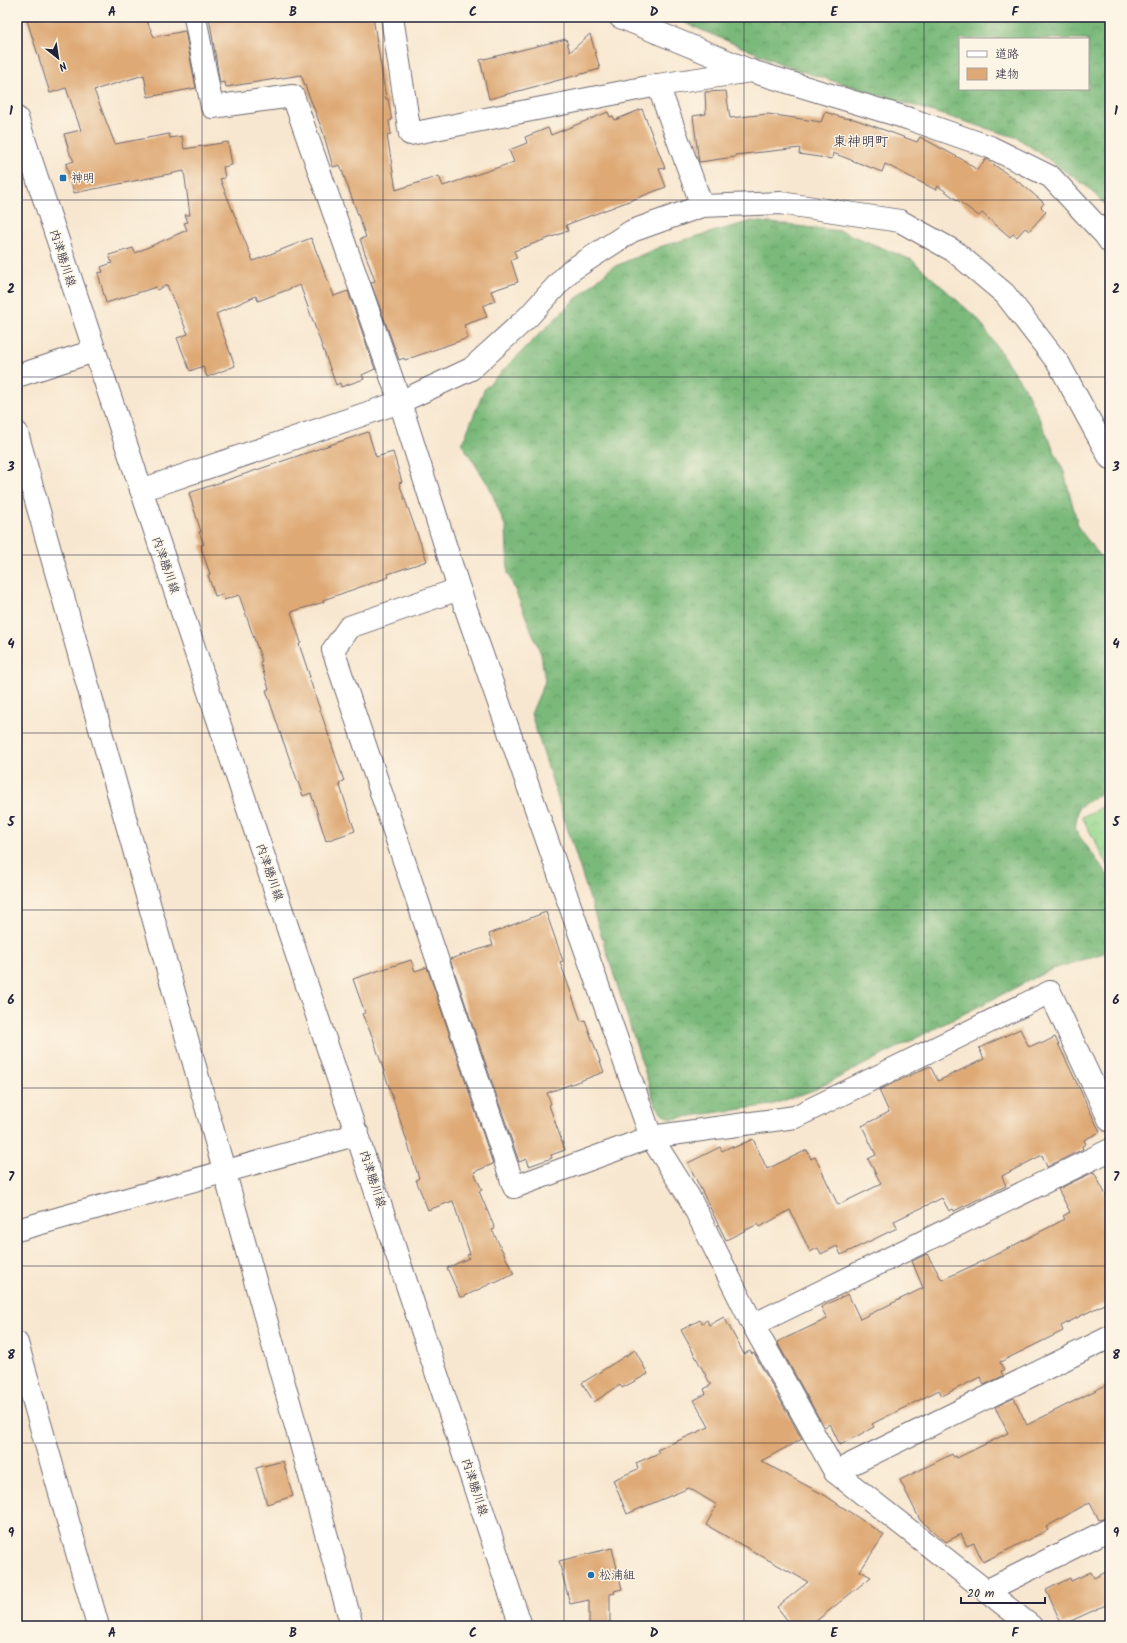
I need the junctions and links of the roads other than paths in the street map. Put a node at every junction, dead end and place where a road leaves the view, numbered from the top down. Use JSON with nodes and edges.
{"nodes":[{"id":1,"x":195,"y":17,"type":"edge"},
{"id":2,"x":392,"y":17,"type":"edge"},
{"id":3,"x":620,"y":17,"type":"edge"},
{"id":4,"x":751,"y":71,"type":"junction"},
{"id":5,"x":658,"y":85,"type":"junction"},
{"id":6,"x":17,"y":118,"type":"edge"},
{"id":7,"x":702,"y":206,"type":"junction"},
{"id":8,"x":1110,"y":242,"type":"edge"},
{"id":9,"x":94,"y":351,"type":"junction"},
{"id":10,"x":17,"y":376,"type":"edge"},
{"id":11,"x":400,"y":402,"type":"junction"},
{"id":12,"x":17,"y":433,"type":"edge"},
{"id":13,"x":1110,"y":458,"type":"edge"},
{"id":14,"x":141,"y":490,"type":"junction"},
{"id":15,"x":459,"y":589,"type":"junction"},
{"id":16,"x":1110,"y":1121,"type":"edge"},
{"id":17,"x":358,"y":1134,"type":"junction"},
{"id":18,"x":651,"y":1137,"type":"junction"},
{"id":19,"x":1110,"y":1150,"type":"edge"},
{"id":20,"x":224,"y":1172,"type":"junction"},
{"id":21,"x":17,"y":1230,"type":"edge"},
{"id":22,"x":753,"y":1325,"type":"junction"},
{"id":23,"x":1110,"y":1337,"type":"edge"},
{"id":24,"x":17,"y":1343,"type":"edge"},
{"id":25,"x":835,"y":1472,"type":"junction"},
{"id":26,"x":1110,"y":1529,"type":"edge"},
{"id":27,"x":986,"y":1591,"type":"junction"},
{"id":28,"x":98,"y":1626,"type":"edge"},
{"id":29,"x":352,"y":1626,"type":"edge"},
{"id":30,"x":522,"y":1626,"type":"edge"},
{"id":31,"x":1031,"y":1626,"type":"edge"}],
"edges":[{"from":1,"to":11,"type":"street"},
{"from":2,"to":5,"type":"street"},
{"from":3,"to":4,"type":"street"},
{"from":4,"to":5,"type":"street"},
{"from":4,"to":8,"type":"street"},
{"from":5,"to":7,"type":"street"},
{"from":6,"to":9,"type":"street","name":"内津勝川線"},
{"from":7,"to":11,"type":"street"},
{"from":7,"to":13,"type":"street"},
{"from":9,"to":10,"type":"street"},
{"from":9,"to":14,"type":"street","name":"内津勝川線"},
{"from":11,"to":14,"type":"street"},
{"from":11,"to":15,"type":"street"},
{"from":12,"to":20,"type":"street"},
{"from":14,"to":17,"type":"street","name":"内津勝川線"},
{"from":15,"to":18,"type":"street"},
{"from":15,"to":18,"type":"street"},
{"from":16,"to":18,"type":"street"},
{"from":17,"to":20,"type":"street"},
{"from":17,"to":30,"type":"street","name":"内津勝川線"},
{"from":18,"to":22,"type":"street"},
{"from":19,"to":22,"type":"street"},
{"from":20,"to":21,"type":"street"},
{"from":20,"to":29,"type":"street"},
{"from":22,"to":25,"type":"street"},
{"from":23,"to":25,"type":"street"},
{"from":24,"to":28,"type":"street"},
{"from":25,"to":27,"type":"street"},
{"from":26,"to":27,"type":"street"},
{"from":27,"to":31,"type":"street"}]}
